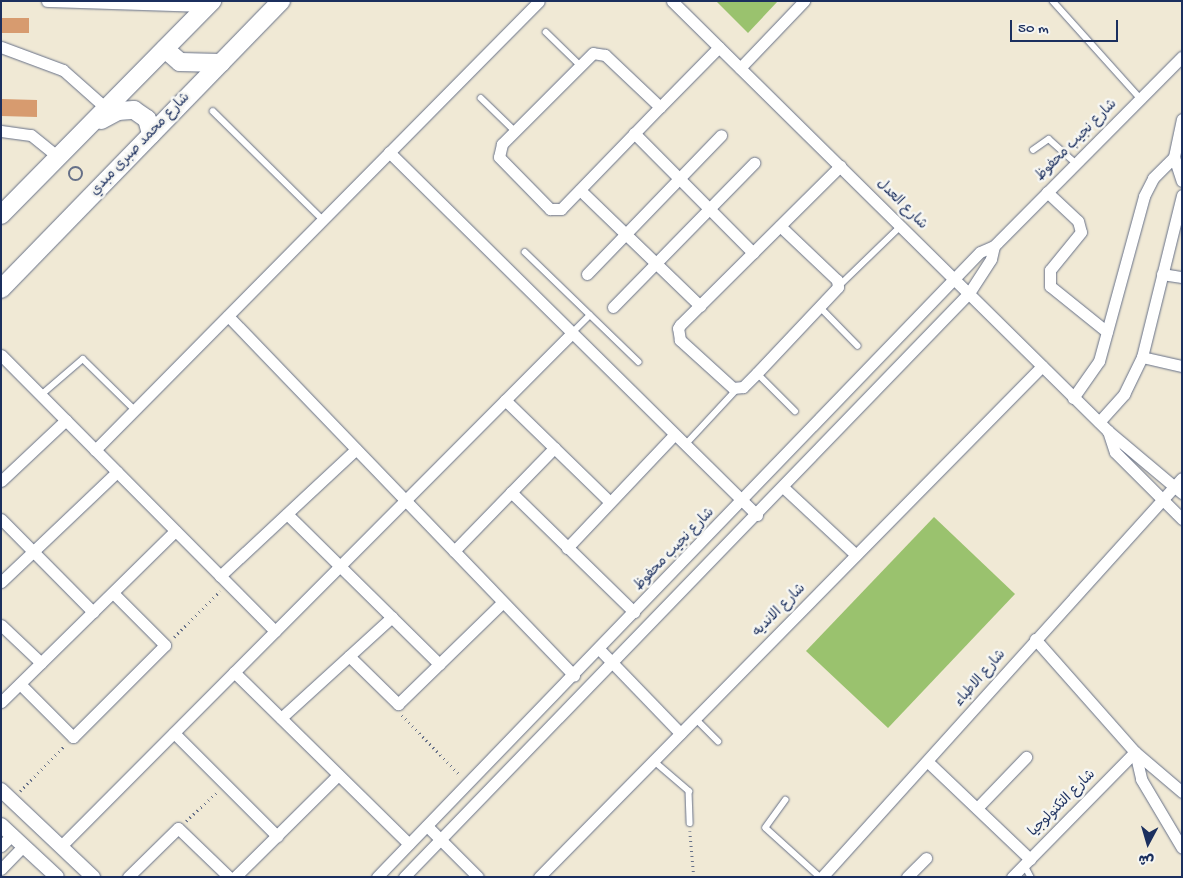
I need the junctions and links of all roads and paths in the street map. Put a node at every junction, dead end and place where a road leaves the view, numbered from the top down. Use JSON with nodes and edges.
{"nodes":[{"id":1,"x":47,"y":1,"type":"edge"},
{"id":2,"x":281,"y":1,"type":"edge"},
{"id":3,"x":539,"y":1,"type":"edge"},
{"id":4,"x":672,"y":1,"type":"edge"},
{"id":5,"x":804,"y":1,"type":"edge"},
{"id":6,"x":1053,"y":1,"type":"edge"},
{"id":7,"x":210,"y":4,"type":"edge"},
{"id":8,"x":546,"y":32,"type":"dead end"},
{"id":9,"x":1,"y":47,"type":"edge"},
{"id":10,"x":718,"y":47,"type":"junction"},
{"id":11,"x":165,"y":50,"type":"junction"},
{"id":12,"x":1182,"y":57,"type":"edge"},
{"id":13,"x":221,"y":62,"type":"junction"},
{"id":14,"x":579,"y":64,"type":"junction"},
{"id":15,"x":740,"y":68,"type":"junction"},
{"id":16,"x":481,"y":98,"type":"dead end"},
{"id":17,"x":1141,"y":99,"type":"junction"},
{"id":18,"x":660,"y":107,"type":"junction"},
{"id":19,"x":106,"y":108,"type":"junction"},
{"id":20,"x":213,"y":111,"type":"dead end"},
{"id":21,"x":1182,"y":119,"type":"edge"},
{"id":22,"x":86,"y":128,"type":"junction"},
{"id":23,"x":1,"y":131,"type":"edge"},
{"id":24,"x":515,"y":131,"type":"junction"},
{"id":25,"x":151,"y":134,"type":"junction"},
{"id":26,"x":634,"y":134,"type":"junction"},
{"id":27,"x":721,"y":135,"type":"dead end"},
{"id":28,"x":1033,"y":150,"type":"dead end"},
{"id":29,"x":389,"y":152,"type":"junction"},
{"id":30,"x":58,"y":157,"type":"junction"},
{"id":31,"x":1174,"y":157,"type":"junction"},
{"id":32,"x":1076,"y":163,"type":"junction"},
{"id":33,"x":754,"y":164,"type":"dead end"},
{"id":34,"x":840,"y":166,"type":"junction"},
{"id":35,"x":82,"y":172,"type":"joint"},
{"id":36,"x":679,"y":178,"type":"junction"},
{"id":37,"x":1182,"y":181,"type":"edge"},
{"id":38,"x":580,"y":190,"type":"junction"},
{"id":39,"x":1047,"y":192,"type":"junction"},
{"id":40,"x":1182,"y":195,"type":"edge"},
{"id":41,"x":709,"y":209,"type":"junction"},
{"id":42,"x":1,"y":215,"type":"edge"},
{"id":43,"x":323,"y":220,"type":"junction"},
{"id":44,"x":780,"y":226,"type":"junction"},
{"id":45,"x":901,"y":226,"type":"junction"},
{"id":46,"x":626,"y":234,"type":"junction"},
{"id":47,"x":994,"y":246,"type":"junction"},
{"id":48,"x":525,"y":252,"type":"dead end"},
{"id":49,"x":753,"y":252,"type":"junction"},
{"id":50,"x":656,"y":263,"type":"junction"},
{"id":51,"x":587,"y":274,"type":"dead end"},
{"id":52,"x":1162,"y":274,"type":"junction"},
{"id":53,"x":1182,"y":277,"type":"edge"},
{"id":54,"x":954,"y":279,"type":"junction"},
{"id":55,"x":838,"y":287,"type":"junction"},
{"id":56,"x":1,"y":289,"type":"edge"},
{"id":57,"x":969,"y":293,"type":"junction"},
{"id":58,"x":700,"y":306,"type":"junction"},
{"id":59,"x":613,"y":307,"type":"dead end"},
{"id":60,"x":820,"y":307,"type":"junction"},
{"id":61,"x":590,"y":315,"type":"junction"},
{"id":62,"x":228,"y":316,"type":"junction"},
{"id":63,"x":1107,"y":332,"type":"junction"},
{"id":64,"x":572,"y":333,"type":"junction"},
{"id":65,"x":858,"y":346,"type":"dead end"},
{"id":66,"x":1,"y":355,"type":"edge"},
{"id":67,"x":1142,"y":357,"type":"junction"},
{"id":68,"x":639,"y":362,"type":"dead end"},
{"id":69,"x":1042,"y":366,"type":"junction"},
{"id":70,"x":1182,"y":366,"type":"edge"},
{"id":71,"x":757,"y":373,"type":"junction"},
{"id":72,"x":737,"y":388,"type":"junction"},
{"id":73,"x":41,"y":395,"type":"junction"},
{"id":74,"x":1074,"y":398,"type":"junction"},
{"id":75,"x":505,"y":400,"type":"junction"},
{"id":76,"x":135,"y":410,"type":"junction"},
{"id":77,"x":795,"y":411,"type":"dead end"},
{"id":78,"x":66,"y":420,"type":"junction"},
{"id":79,"x":1099,"y":422,"type":"junction"},
{"id":80,"x":1108,"y":431,"type":"junction"},
{"id":81,"x":674,"y":435,"type":"junction"},
{"id":82,"x":685,"y":445,"type":"junction"},
{"id":83,"x":554,"y":448,"type":"junction"},
{"id":84,"x":356,"y":449,"type":"junction"},
{"id":85,"x":95,"y":450,"type":"junction"},
{"id":86,"x":117,"y":472,"type":"junction"},
{"id":87,"x":1,"y":481,"type":"edge"},
{"id":88,"x":1179,"y":486,"type":"edge"},
{"id":89,"x":784,"y":488,"type":"junction"},
{"id":90,"x":511,"y":492,"type":"junction"},
{"id":91,"x":1159,"y":499,"type":"junction"},
{"id":92,"x":405,"y":500,"type":"junction"},
{"id":93,"x":610,"y":502,"type":"junction"},
{"id":94,"x":743,"y":502,"type":"junction"},
{"id":95,"x":287,"y":514,"type":"junction"},
{"id":96,"x":757,"y":515,"type":"junction"},
{"id":97,"x":1,"y":519,"type":"edge"},
{"id":98,"x":1182,"y":519,"type":"edge"},
{"id":99,"x":175,"y":530,"type":"junction"},
{"id":100,"x":567,"y":548,"type":"junction"},
{"id":101,"x":454,"y":551,"type":"junction"},
{"id":102,"x":33,"y":552,"type":"junction"},
{"id":103,"x":856,"y":555,"type":"junction"},
{"id":104,"x":340,"y":566,"type":"junction"},
{"id":105,"x":224,"y":580,"type":"junction"},
{"id":106,"x":1,"y":582,"type":"edge"},
{"id":107,"x":113,"y":593,"type":"junction"},
{"id":108,"x":503,"y":602,"type":"junction"},
{"id":109,"x":93,"y":612,"type":"junction"},
{"id":110,"x":634,"y":612,"type":"junction"},
{"id":111,"x":392,"y":617,"type":"junction"},
{"id":112,"x":1,"y":625,"type":"edge"},
{"id":113,"x":275,"y":631,"type":"junction"},
{"id":114,"x":1035,"y":639,"type":"junction"},
{"id":115,"x":166,"y":644,"type":"junction"},
{"id":116,"x":599,"y":649,"type":"junction"},
{"id":117,"x":349,"y":656,"type":"junction"},
{"id":118,"x":41,"y":663,"type":"junction"},
{"id":119,"x":613,"y":663,"type":"junction"},
{"id":120,"x":440,"y":664,"type":"junction"},
{"id":121,"x":234,"y":672,"type":"junction"},
{"id":122,"x":574,"y":675,"type":"junction"},
{"id":123,"x":20,"y":684,"type":"junction"},
{"id":124,"x":1,"y":702,"type":"edge"},
{"id":125,"x":398,"y":704,"type":"junction"},
{"id":126,"x":281,"y":718,"type":"junction"},
{"id":127,"x":695,"y":718,"type":"junction"},
{"id":128,"x":174,"y":733,"type":"junction"},
{"id":129,"x":680,"y":733,"type":"junction"},
{"id":130,"x":74,"y":737,"type":"junction"},
{"id":131,"x":718,"y":741,"type":"dead end"},
{"id":132,"x":1135,"y":752,"type":"junction"},
{"id":133,"x":1026,"y":757,"type":"dead end"},
{"id":134,"x":653,"y":760,"type":"junction"},
{"id":135,"x":928,"y":762,"type":"junction"},
{"id":136,"x":338,"y":775,"type":"junction"},
{"id":137,"x":468,"y":783,"type":"junction"},
{"id":138,"x":225,"y":784,"type":"junction"},
{"id":139,"x":1182,"y":792,"type":"edge"},
{"id":140,"x":6,"y":795,"type":"edge"},
{"id":141,"x":786,"y":800,"type":"dead end"},
{"id":142,"x":977,"y":808,"type":"junction"},
{"id":143,"x":690,"y":823,"type":"joint"},
{"id":144,"x":426,"y":826,"type":"junction"},
{"id":145,"x":178,"y":828,"type":"junction"},
{"id":146,"x":6,"y":830,"type":"edge"},
{"id":147,"x":277,"y":836,"type":"junction"},
{"id":148,"x":441,"y":839,"type":"junction"},
{"id":149,"x":409,"y":844,"type":"junction"},
{"id":150,"x":1,"y":846,"type":"edge"},
{"id":151,"x":23,"y":846,"type":"junction"},
{"id":152,"x":61,"y":846,"type":"junction"},
{"id":153,"x":1182,"y":848,"type":"edge"},
{"id":154,"x":926,"y":858,"type":"dead end"},
{"id":155,"x":1027,"y":861,"type":"junction"},
{"id":156,"x":1,"y":870,"type":"edge"},
{"id":157,"x":57,"y":877,"type":"edge"},
{"id":158,"x":94,"y":877,"type":"edge"},
{"id":159,"x":128,"y":877,"type":"edge"},
{"id":160,"x":228,"y":877,"type":"edge"},
{"id":161,"x":235,"y":877,"type":"edge"},
{"id":162,"x":377,"y":877,"type":"edge"},
{"id":163,"x":404,"y":877,"type":"edge"},
{"id":164,"x":478,"y":877,"type":"edge"},
{"id":165,"x":539,"y":877,"type":"edge"},
{"id":166,"x":694,"y":877,"type":"edge"},
{"id":167,"x":821,"y":877,"type":"edge"},
{"id":168,"x":907,"y":877,"type":"edge"},
{"id":169,"x":1012,"y":877,"type":"edge"},
{"id":170,"x":1031,"y":877,"type":"edge"}],
"edges":[{"from":1,"to":7,"type":"street"},
{"from":2,"to":13,"type":"main road","name":"شارع محمد صبرى مبدي"},
{"from":3,"to":29,"type":"street"},
{"from":4,"to":10,"type":"street","name":"شارع العدل"},
{"from":5,"to":15,"type":"street"},
{"from":6,"to":17,"type":"lane"},
{"from":7,"to":11,"type":"main road"},
{"from":8,"to":14,"type":"lane"},
{"from":9,"to":19,"type":"street"},
{"from":10,"to":15,"type":"street","name":"شارع العدل"},
{"from":10,"to":18,"type":"street"},
{"from":11,"to":13,"type":"main road"},
{"from":11,"to":19,"type":"main road"},
{"from":12,"to":17,"type":"street","name":"شارع نجيب محفوظ"},
{"from":13,"to":25,"type":"main road","name":"شارع محمد صبرى مبدي"},
{"from":14,"to":18,"type":"street"},
{"from":14,"to":24,"type":"street"},
{"from":15,"to":34,"type":"street","name":"شارع العدل"},
{"from":16,"to":24,"type":"lane"},
{"from":17,"to":32,"type":"street","name":"شارع نجيب محفوظ"},
{"from":18,"to":26,"type":"street"},
{"from":19,"to":22,"type":"main road"},
{"from":20,"to":43,"type":"lane"},
{"from":21,"to":31,"type":"street"},
{"from":22,"to":25,"type":"main road"},
{"from":22,"to":30,"type":"main road"},
{"from":23,"to":30,"type":"street"},
{"from":24,"to":38,"type":"street"},
{"from":25,"to":56,"type":"main road","name":"شارع محمد صبرى مبدي"},
{"from":26,"to":36,"type":"street"},
{"from":26,"to":38,"type":"street"},
{"from":27,"to":36,"type":"street"},
{"from":28,"to":32,"type":"lane"},
{"from":29,"to":43,"type":"street"},
{"from":29,"to":64,"type":"street"},
{"from":30,"to":42,"type":"main road"},
{"from":31,"to":37,"type":"street"},
{"from":31,"to":63,"type":"street"},
{"from":32,"to":39,"type":"street","name":"شارع نجيب محفوظ"},
{"from":33,"to":41,"type":"street"},
{"from":34,"to":44,"type":"street"},
{"from":34,"to":45,"type":"street","name":"شارع العدل"},
{"from":35,"to":35,"type":"path"},
{"from":36,"to":41,"type":"street"},
{"from":36,"to":46,"type":"street"},
{"from":38,"to":46,"type":"street"},
{"from":39,"to":47,"type":"street","name":"شارع نجيب محفوظ"},
{"from":39,"to":63,"type":"street"},
{"from":40,"to":52,"type":"street"},
{"from":41,"to":49,"type":"street"},
{"from":41,"to":50,"type":"street"},
{"from":43,"to":62,"type":"street"},
{"from":44,"to":49,"type":"street"},
{"from":44,"to":55,"type":"street"},
{"from":45,"to":54,"type":"street","name":"شارع العدل"},
{"from":45,"to":55,"type":"lane"},
{"from":46,"to":50,"type":"street"},
{"from":46,"to":51,"type":"street"},
{"from":47,"to":54,"type":"street","name":"شارع نجيب محفوظ"},
{"from":47,"to":57,"type":"street","name":"شارع نجيب محفوظ"},
{"from":48,"to":61,"type":"lane"},
{"from":49,"to":58,"type":"street"},
{"from":50,"to":58,"type":"street"},
{"from":50,"to":59,"type":"street"},
{"from":52,"to":53,"type":"street"},
{"from":52,"to":67,"type":"street"},
{"from":54,"to":57,"type":"street","name":"شارع العدل"},
{"from":54,"to":94,"type":"street","name":"شارع نجيب محفوظ"},
{"from":55,"to":60,"type":"street"},
{"from":57,"to":69,"type":"street","name":"شارع العدل"},
{"from":57,"to":89,"type":"street","name":"شارع نجيب محفوظ"},
{"from":58,"to":72,"type":"street"},
{"from":60,"to":65,"type":"lane"},
{"from":60,"to":71,"type":"street"},
{"from":61,"to":64,"type":"lane"},
{"from":61,"to":68,"type":"lane"},
{"from":62,"to":76,"type":"street"},
{"from":62,"to":84,"type":"street"},
{"from":63,"to":74,"type":"street"},
{"from":64,"to":75,"type":"street"},
{"from":64,"to":81,"type":"street"},
{"from":66,"to":73,"type":"street"},
{"from":67,"to":70,"type":"street"},
{"from":67,"to":79,"type":"street"},
{"from":69,"to":74,"type":"street","name":"شارع العدل"},
{"from":69,"to":103,"type":"street","name":"شارع الانديه"},
{"from":71,"to":72,"type":"street"},
{"from":71,"to":77,"type":"lane"},
{"from":72,"to":82,"type":"lane"},
{"from":73,"to":76,"type":"lane"},
{"from":73,"to":78,"type":"street"},
{"from":74,"to":79,"type":"street","name":"شارع العدل"},
{"from":75,"to":83,"type":"street"},
{"from":75,"to":92,"type":"street"},
{"from":76,"to":85,"type":"street"},
{"from":78,"to":85,"type":"street"},
{"from":78,"to":87,"type":"street"},
{"from":79,"to":80,"type":"street","name":"شارع العدل"},
{"from":80,"to":88,"type":"street","name":"شارع العدل"},
{"from":80,"to":91,"type":"street","name":"شارع العدل"},
{"from":81,"to":82,"type":"street"},
{"from":81,"to":93,"type":"street"},
{"from":82,"to":94,"type":"street"},
{"from":83,"to":90,"type":"street"},
{"from":83,"to":93,"type":"street"},
{"from":84,"to":92,"type":"street"},
{"from":84,"to":95,"type":"street"},
{"from":85,"to":86,"type":"street"},
{"from":86,"to":99,"type":"street"},
{"from":86,"to":102,"type":"street"},
{"from":88,"to":91,"type":"street","name":"شارع الاطباء"},
{"from":89,"to":96,"type":"street","name":"شارع نجيب محفوظ"},
{"from":89,"to":103,"type":"street"},
{"from":90,"to":100,"type":"street"},
{"from":90,"to":101,"type":"street"},
{"from":91,"to":98,"type":"street","name":"شارع العدل"},
{"from":91,"to":114,"type":"street","name":"شارع الاطباء"},
{"from":92,"to":101,"type":"street"},
{"from":92,"to":104,"type":"street"},
{"from":93,"to":100,"type":"street"},
{"from":94,"to":96,"type":"street"},
{"from":94,"to":110,"type":"street","name":"شارع نجيب محفوظ"},
{"from":95,"to":104,"type":"street"},
{"from":95,"to":105,"type":"street"},
{"from":96,"to":119,"type":"street","name":"شارع نجيب محفوظ"},
{"from":97,"to":102,"type":"street"},
{"from":99,"to":105,"type":"street"},
{"from":99,"to":107,"type":"street"},
{"from":100,"to":110,"type":"street"},
{"from":101,"to":108,"type":"street"},
{"from":102,"to":106,"type":"street"},
{"from":102,"to":109,"type":"street"},
{"from":103,"to":127,"type":"street","name":"شارع الانديه"},
{"from":104,"to":111,"type":"street"},
{"from":104,"to":113,"type":"street"},
{"from":105,"to":113,"type":"street"},
{"from":105,"to":115,"type":"path"},
{"from":107,"to":109,"type":"street"},
{"from":107,"to":115,"type":"street"},
{"from":108,"to":120,"type":"street"},
{"from":108,"to":122,"type":"street"},
{"from":109,"to":118,"type":"street"},
{"from":110,"to":116,"type":"street","name":"شارع نجيب محفوظ"},
{"from":111,"to":117,"type":"street"},
{"from":111,"to":120,"type":"street"},
{"from":112,"to":118,"type":"street"},
{"from":113,"to":121,"type":"street"},
{"from":114,"to":132,"type":"street"},
{"from":114,"to":135,"type":"street","name":"شارع الاطباء"},
{"from":115,"to":130,"type":"street"},
{"from":116,"to":119,"type":"street"},
{"from":116,"to":122,"type":"street","name":"شارع نجيب محفوظ"},
{"from":117,"to":125,"type":"street"},
{"from":117,"to":126,"type":"street"},
{"from":118,"to":123,"type":"street"},
{"from":119,"to":129,"type":"street"},
{"from":119,"to":148,"type":"street","name":"شارع نجيب محفوظ"},
{"from":120,"to":125,"type":"street"},
{"from":121,"to":126,"type":"street"},
{"from":121,"to":128,"type":"street"},
{"from":122,"to":137,"type":"street","name":"شارع نجيب محفوظ"},
{"from":123,"to":124,"type":"street"},
{"from":123,"to":130,"type":"street"},
{"from":125,"to":137,"type":"path"},
{"from":126,"to":136,"type":"street"},
{"from":127,"to":129,"type":"street","name":"شارع الانديه"},
{"from":127,"to":131,"type":"lane"},
{"from":128,"to":138,"type":"street"},
{"from":128,"to":152,"type":"street"},
{"from":129,"to":134,"type":"street","name":"شارع الانديه"},
{"from":130,"to":140,"type":"path"},
{"from":132,"to":139,"type":"street"},
{"from":132,"to":153,"type":"street"},
{"from":132,"to":155,"type":"street","name":"شارع التكنولوجيا"},
{"from":133,"to":142,"type":"street"},
{"from":134,"to":143,"type":"lane"},
{"from":134,"to":165,"type":"street","name":"شارع الانديه"},
{"from":135,"to":142,"type":"street"},
{"from":135,"to":167,"type":"street","name":"شارع الاطباء"},
{"from":136,"to":147,"type":"street"},
{"from":136,"to":149,"type":"street"},
{"from":137,"to":144,"type":"street","name":"شارع نجيب محفوظ"},
{"from":138,"to":145,"type":"path"},
{"from":138,"to":147,"type":"street"},
{"from":140,"to":152,"type":"street"},
{"from":141,"to":167,"type":"lane"},
{"from":142,"to":155,"type":"street"},
{"from":143,"to":166,"type":"path"},
{"from":144,"to":148,"type":"street"},
{"from":144,"to":149,"type":"street","name":"شارع نجيب محفوظ"},
{"from":145,"to":159,"type":"street"},
{"from":145,"to":160,"type":"street"},
{"from":146,"to":150,"type":"street"},
{"from":146,"to":151,"type":"street"},
{"from":147,"to":161,"type":"street"},
{"from":148,"to":163,"type":"street","name":"شارع نجيب محفوظ"},
{"from":148,"to":164,"type":"street"},
{"from":149,"to":162,"type":"street","name":"شارع نجيب محفوظ"},
{"from":151,"to":156,"type":"street"},
{"from":151,"to":157,"type":"street"},
{"from":152,"to":158,"type":"street"},
{"from":154,"to":168,"type":"street"},
{"from":155,"to":169,"type":"street","name":"شارع التكنولوجيا"},
{"from":155,"to":170,"type":"lane"}]}
